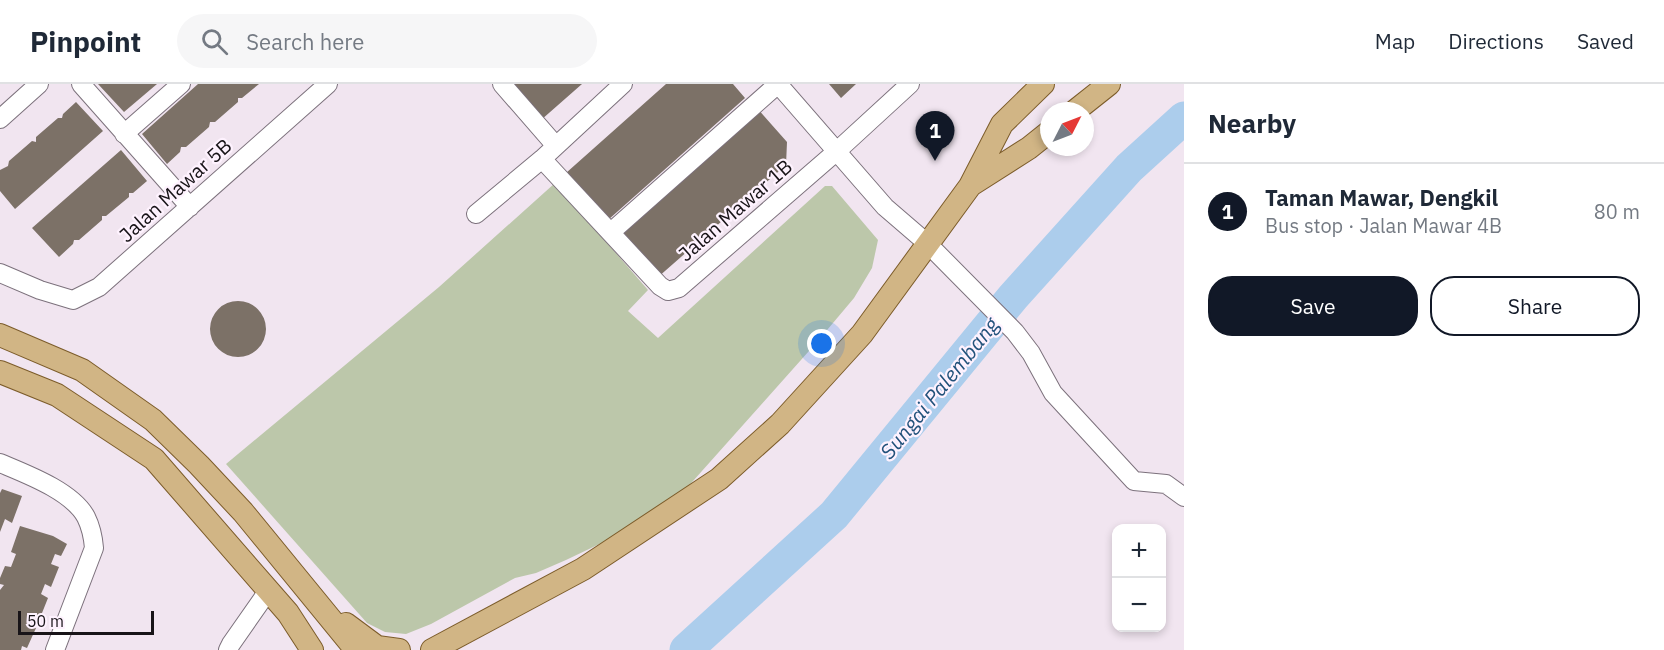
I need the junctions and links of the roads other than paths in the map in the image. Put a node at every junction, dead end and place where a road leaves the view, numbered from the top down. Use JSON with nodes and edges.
{"nodes":[{"id":1,"x":39,"y":84,"type":"edge"},
{"id":2,"x":81,"y":84,"type":"edge"},
{"id":3,"x":181,"y":84,"type":"edge"},
{"id":4,"x":502,"y":84,"type":"edge"},
{"id":5,"x":623,"y":84,"type":"edge"},
{"id":6,"x":778,"y":84,"type":"edge"},
{"id":7,"x":910,"y":84,"type":"edge"},
{"id":8,"x":1043,"y":84,"type":"edge"},
{"id":9,"x":1109,"y":84,"type":"edge"},
{"id":10,"x":321,"y":86,"type":"edge"},
{"id":11,"x":1029,"y":93,"type":"edge"},
{"id":12,"x":1086,"y":102,"type":"edge"},
{"id":13,"x":0,"y":119,"type":"edge"},
{"id":14,"x":124,"y":134,"type":"junction"},
{"id":15,"x":1040,"y":139,"type":"edge"},
{"id":16,"x":556,"y":146,"type":"junction"},
{"id":17,"x":837,"y":152,"type":"junction"},
{"id":18,"x":542,"y":159,"type":"junction"},
{"id":19,"x":970,"y":186,"type":"junction"},
{"id":20,"x":189,"y":207,"type":"junction"},
{"id":21,"x":476,"y":214,"type":"dead end"},
{"id":22,"x":611,"y":232,"type":"junction"},
{"id":23,"x":928,"y":244,"type":"junction"},
{"id":24,"x":0,"y":273,"type":"edge"},
{"id":25,"x":0,"y":335,"type":"edge"},
{"id":26,"x":0,"y":372,"type":"edge"},
{"id":27,"x":0,"y":464,"type":"edge"},
{"id":28,"x":1184,"y":497,"type":"edge"},
{"id":29,"x":268,"y":591,"type":"junction"},
{"id":30,"x":318,"y":604,"type":"junction"},
{"id":31,"x":292,"y":620,"type":"junction"},
{"id":32,"x":55,"y":650,"type":"edge"},
{"id":33,"x":228,"y":650,"type":"edge"},
{"id":34,"x":296,"y":650,"type":"edge"},
{"id":35,"x":312,"y":650,"type":"edge"},
{"id":36,"x":356,"y":650,"type":"edge"},
{"id":37,"x":399,"y":650,"type":"edge"},
{"id":38,"x":432,"y":650,"type":"edge"}],
"edges":[{"from":1,"to":13,"type":"street"},
{"from":2,"to":14,"type":"street"},
{"from":3,"to":14,"type":"street"},
{"from":4,"to":16,"type":"street"},
{"from":5,"to":16,"type":"street"},
{"from":6,"to":17,"type":"street"},
{"from":6,"to":22,"type":"street"},
{"from":7,"to":17,"type":"street","name":"Jalan Mawar 1B"},
{"from":8,"to":11,"type":"main road"},
{"from":9,"to":12,"type":"main road"},
{"from":10,"to":20,"type":"street","name":"Jalan Mawar 5B"},
{"from":11,"to":19,"type":"main road"},
{"from":14,"to":20,"type":"street"},
{"from":15,"to":19,"type":"main road"},
{"from":16,"to":18,"type":"street"},
{"from":17,"to":22,"type":"street","name":"Jalan Mawar 1B"},
{"from":17,"to":23,"type":"street"},
{"from":18,"to":21,"type":"street"},
{"from":18,"to":22,"type":"street"},
{"from":19,"to":23,"type":"main road"},
{"from":20,"to":24,"type":"street","name":"Jalan Mawar 5B"},
{"from":23,"to":28,"type":"street"},
{"from":23,"to":38,"type":"main road"},
{"from":25,"to":30,"type":"main road"},
{"from":26,"to":29,"type":"main road"},
{"from":27,"to":32,"type":"street"},
{"from":29,"to":31,"type":"main road"},
{"from":29,"to":33,"type":"street"},
{"from":30,"to":36,"type":"main road"},
{"from":30,"to":37,"type":"main road"},
{"from":31,"to":34,"type":"main road"},
{"from":31,"to":35,"type":"main road"}]}
